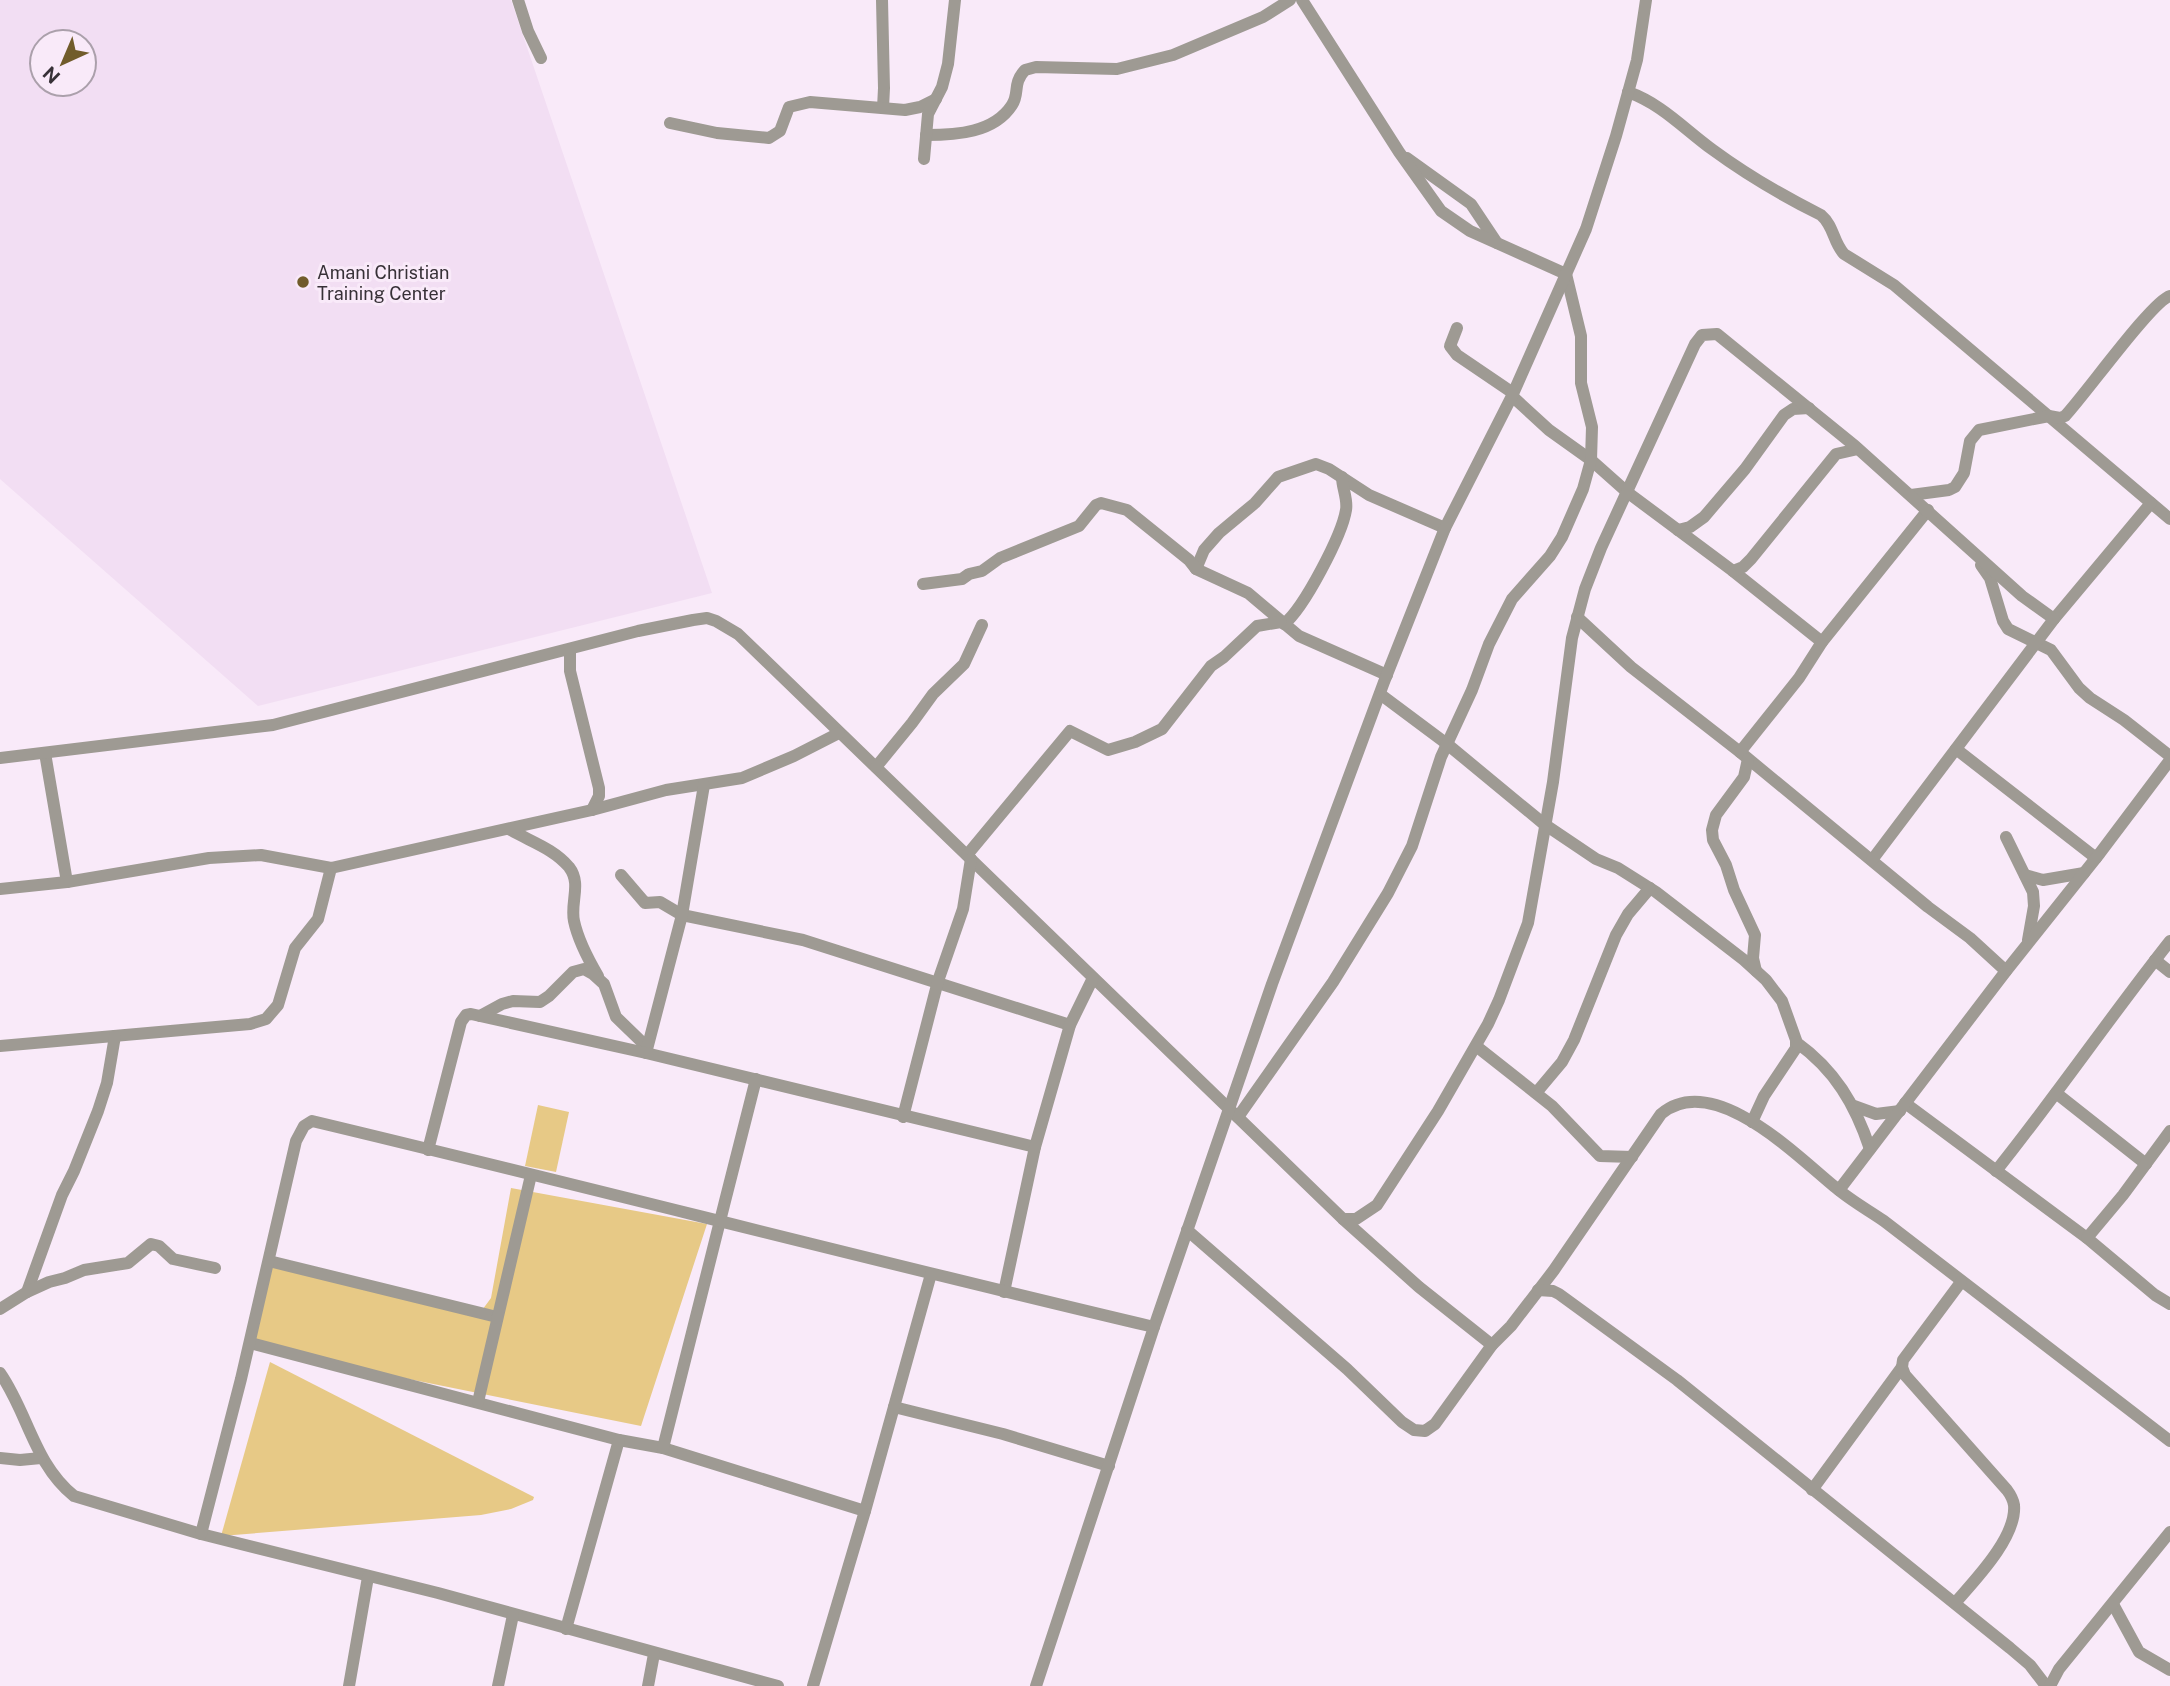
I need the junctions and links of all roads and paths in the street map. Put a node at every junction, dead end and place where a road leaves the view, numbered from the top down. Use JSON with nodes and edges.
{"nodes":[{"id":1,"x":519,"y":0,"type":"edge"},
{"id":2,"x":882,"y":0,"type":"edge"},
{"id":3,"x":955,"y":0,"type":"edge"},
{"id":4,"x":1290,"y":0,"type":"edge"},
{"id":5,"x":1302,"y":0,"type":"edge"},
{"id":6,"x":1646,"y":0,"type":"edge"},
{"id":7,"x":541,"y":58,"type":"dead end"},
{"id":8,"x":1628,"y":92,"type":"junction"},
{"id":9,"x":936,"y":99,"type":"junction"},
{"id":10,"x":883,"y":108,"type":"junction"},
{"id":11,"x":670,"y":123,"type":"dead end"},
{"id":12,"x":926,"y":135,"type":"junction"},
{"id":13,"x":1399,"y":152,"type":"junction"},
{"id":14,"x":924,"y":159,"type":"dead end"},
{"id":15,"x":1497,"y":243,"type":"junction"},
{"id":16,"x":1566,"y":274,"type":"junction"},
{"id":17,"x":2170,"y":296,"type":"edge"},
{"id":18,"x":1457,"y":328,"type":"dead end"},
{"id":19,"x":1513,"y":394,"type":"junction"},
{"id":20,"x":1809,"y":408,"type":"junction"},
{"id":21,"x":2049,"y":416,"type":"junction"},
{"id":22,"x":1858,"y":449,"type":"junction"},
{"id":23,"x":1591,"y":460,"type":"junction"},
{"id":24,"x":1342,"y":477,"type":"junction"},
{"id":25,"x":1627,"y":492,"type":"junction"},
{"id":26,"x":1911,"y":495,"type":"junction"},
{"id":27,"x":2151,"y":503,"type":"junction"},
{"id":28,"x":1928,"y":510,"type":"junction"},
{"id":29,"x":2170,"y":519,"type":"edge"},
{"id":30,"x":1445,"y":528,"type":"junction"},
{"id":31,"x":1678,"y":530,"type":"junction"},
{"id":32,"x":1971,"y":550,"type":"junction"},
{"id":33,"x":1196,"y":569,"type":"junction"},
{"id":34,"x":1733,"y":571,"type":"junction"},
{"id":35,"x":923,"y":584,"type":"dead end"},
{"id":36,"x":1577,"y":617,"type":"junction"},
{"id":37,"x":2054,"y":619,"type":"junction"},
{"id":38,"x":1282,"y":623,"type":"junction"},
{"id":39,"x":982,"y":625,"type":"dead end"},
{"id":40,"x":1822,"y":642,"type":"junction"},
{"id":41,"x":2036,"y":642,"type":"junction"},
{"id":42,"x":570,"y":649,"type":"junction"},
{"id":43,"x":1387,"y":675,"type":"junction"},
{"id":44,"x":1380,"y":694,"type":"junction"},
{"id":45,"x":839,"y":733,"type":"junction"},
{"id":46,"x":1447,"y":744,"type":"junction"},
{"id":47,"x":1956,"y":749,"type":"junction"},
{"id":48,"x":45,"y":753,"type":"junction"},
{"id":49,"x":1744,"y":755,"type":"junction"},
{"id":50,"x":0,"y":758,"type":"edge"},
{"id":51,"x":2170,"y":758,"type":"edge"},
{"id":52,"x":876,"y":767,"type":"junction"},
{"id":53,"x":704,"y":785,"type":"junction"},
{"id":54,"x":592,"y":810,"type":"junction"},
{"id":55,"x":1544,"y":824,"type":"junction"},
{"id":56,"x":509,"y":829,"type":"junction"},
{"id":57,"x":2006,"y":836,"type":"dead end"},
{"id":58,"x":969,"y":857,"type":"junction"},
{"id":59,"x":2096,"y":858,"type":"junction"},
{"id":60,"x":1872,"y":860,"type":"junction"},
{"id":61,"x":331,"y":868,"type":"junction"},
{"id":62,"x":2084,"y":873,"type":"junction"},
{"id":63,"x":621,"y":874,"type":"dead end"},
{"id":64,"x":2025,"y":875,"type":"junction"},
{"id":65,"x":67,"y":882,"type":"junction"},
{"id":66,"x":1650,"y":888,"type":"junction"},
{"id":67,"x":0,"y":889,"type":"edge"},
{"id":68,"x":682,"y":915,"type":"junction"},
{"id":69,"x":2170,"y":941,"type":"edge"},
{"id":70,"x":2027,"y":944,"type":"junction"},
{"id":71,"x":2155,"y":960,"type":"junction"},
{"id":72,"x":2006,"y":971,"type":"junction"},
{"id":73,"x":1756,"y":972,"type":"junction"},
{"id":74,"x":2170,"y":972,"type":"edge"},
{"id":75,"x":1093,"y":978,"type":"junction"},
{"id":76,"x":599,"y":979,"type":"junction"},
{"id":77,"x":938,"y":981,"type":"junction"},
{"id":78,"x":480,"y":1016,"type":"junction"},
{"id":79,"x":1070,"y":1025,"type":"junction"},
{"id":80,"x":115,"y":1036,"type":"junction"},
{"id":81,"x":1796,"y":1042,"type":"junction"},
{"id":82,"x":0,"y":1046,"type":"edge"},
{"id":83,"x":1476,"y":1046,"type":"junction"},
{"id":84,"x":647,"y":1050,"type":"junction"},
{"id":85,"x":756,"y":1079,"type":"junction"},
{"id":86,"x":1536,"y":1093,"type":"junction"},
{"id":87,"x":2056,"y":1093,"type":"junction"},
{"id":88,"x":1854,"y":1106,"type":"junction"},
{"id":89,"x":1903,"y":1107,"type":"junction"},
{"id":90,"x":1234,"y":1114,"type":"junction"},
{"id":91,"x":903,"y":1117,"type":"junction"},
{"id":92,"x":1752,"y":1122,"type":"junction"},
{"id":93,"x":2170,"y":1130,"type":"edge"},
{"id":94,"x":1035,"y":1147,"type":"junction"},
{"id":95,"x":1870,"y":1149,"type":"junction"},
{"id":96,"x":428,"y":1150,"type":"junction"},
{"id":97,"x":1632,"y":1157,"type":"junction"},
{"id":98,"x":2146,"y":1164,"type":"junction"},
{"id":99,"x":1996,"y":1171,"type":"junction"},
{"id":100,"x":531,"y":1175,"type":"junction"},
{"id":101,"x":1839,"y":1190,"type":"junction"},
{"id":102,"x":1343,"y":1219,"type":"junction"},
{"id":103,"x":721,"y":1223,"type":"junction"},
{"id":104,"x":1187,"y":1230,"type":"junction"},
{"id":105,"x":2087,"y":1238,"type":"junction"},
{"id":106,"x":269,"y":1261,"type":"junction"},
{"id":107,"x":215,"y":1268,"type":"dead end"},
{"id":108,"x":1553,"y":1270,"type":"junction"},
{"id":109,"x":930,"y":1273,"type":"junction"},
{"id":110,"x":1961,"y":1282,"type":"junction"},
{"id":111,"x":1538,"y":1290,"type":"junction"},
{"id":112,"x":27,"y":1292,"type":"junction"},
{"id":113,"x":1004,"y":1292,"type":"junction"},
{"id":114,"x":1558,"y":1293,"type":"junction"},
{"id":115,"x":2170,"y":1304,"type":"edge"},
{"id":116,"x":0,"y":1309,"type":"edge"},
{"id":117,"x":497,"y":1317,"type":"junction"},
{"id":118,"x":1154,"y":1327,"type":"junction"},
{"id":119,"x":250,"y":1343,"type":"junction"},
{"id":120,"x":1492,"y":1345,"type":"junction"},
{"id":121,"x":1902,"y":1367,"type":"junction"},
{"id":122,"x":0,"y":1373,"type":"edge"},
{"id":123,"x":478,"y":1402,"type":"junction"},
{"id":124,"x":894,"y":1407,"type":"junction"},
{"id":125,"x":619,"y":1440,"type":"junction"},
{"id":126,"x":2170,"y":1441,"type":"edge"},
{"id":127,"x":663,"y":1448,"type":"junction"},
{"id":128,"x":0,"y":1458,"type":"edge"},
{"id":129,"x":41,"y":1458,"type":"junction"},
{"id":130,"x":1109,"y":1466,"type":"junction"},
{"id":131,"x":1812,"y":1490,"type":"junction"},
{"id":132,"x":865,"y":1511,"type":"junction"},
{"id":133,"x":2170,"y":1532,"type":"edge"},
{"id":134,"x":201,"y":1534,"type":"junction"},
{"id":135,"x":368,"y":1577,"type":"junction"},
{"id":136,"x":1955,"y":1603,"type":"junction"},
{"id":137,"x":2113,"y":1604,"type":"junction"},
{"id":138,"x":513,"y":1615,"type":"junction"},
{"id":139,"x":566,"y":1629,"type":"junction"},
{"id":140,"x":654,"y":1654,"type":"junction"},
{"id":141,"x":2170,"y":1670,"type":"edge"},
{"id":142,"x":349,"y":1686,"type":"edge"},
{"id":143,"x":498,"y":1686,"type":"edge"},
{"id":144,"x":648,"y":1686,"type":"edge"},
{"id":145,"x":778,"y":1686,"type":"edge"},
{"id":146,"x":813,"y":1686,"type":"edge"},
{"id":147,"x":1036,"y":1686,"type":"edge"},
{"id":148,"x":2048,"y":1686,"type":"edge"}],
"edges":[{"from":1,"to":7,"type":"street"},
{"from":2,"to":10,"type":"street"},
{"from":3,"to":9,"type":"street"},
{"from":4,"to":12,"type":"street"},
{"from":5,"to":13,"type":"street"},
{"from":6,"to":8,"type":"street"},
{"from":8,"to":16,"type":"street"},
{"from":8,"to":21,"type":"street"},
{"from":9,"to":10,"type":"street"},
{"from":9,"to":12,"type":"street"},
{"from":10,"to":11,"type":"street"},
{"from":12,"to":14,"type":"street"},
{"from":13,"to":15,"type":"street"},
{"from":13,"to":15,"type":"street"},
{"from":15,"to":16,"type":"street"},
{"from":16,"to":19,"type":"street"},
{"from":16,"to":23,"type":"street"},
{"from":17,"to":21,"type":"street"},
{"from":18,"to":19,"type":"street"},
{"from":19,"to":23,"type":"street"},
{"from":19,"to":30,"type":"street"},
{"from":20,"to":22,"type":"street"},
{"from":20,"to":25,"type":"street"},
{"from":20,"to":31,"type":"street"},
{"from":21,"to":26,"type":"street"},
{"from":21,"to":27,"type":"street"},
{"from":22,"to":26,"type":"street"},
{"from":22,"to":34,"type":"street"},
{"from":23,"to":25,"type":"street"},
{"from":23,"to":46,"type":"street"},
{"from":24,"to":30,"type":"street"},
{"from":24,"to":33,"type":"street"},
{"from":24,"to":38,"type":"street"},
{"from":25,"to":31,"type":"street"},
{"from":25,"to":36,"type":"street"},
{"from":26,"to":28,"type":"street"},
{"from":27,"to":29,"type":"street"},
{"from":27,"to":37,"type":"street"},
{"from":28,"to":32,"type":"street"},
{"from":28,"to":40,"type":"street"},
{"from":30,"to":43,"type":"street"},
{"from":31,"to":34,"type":"street"},
{"from":32,"to":37,"type":"street"},
{"from":32,"to":41,"type":"street"},
{"from":33,"to":35,"type":"street"},
{"from":33,"to":38,"type":"street"},
{"from":34,"to":40,"type":"street"},
{"from":36,"to":49,"type":"street"},
{"from":36,"to":55,"type":"street"},
{"from":37,"to":41,"type":"street"},
{"from":38,"to":43,"type":"street"},
{"from":38,"to":58,"type":"street"},
{"from":39,"to":52,"type":"street"},
{"from":40,"to":49,"type":"street"},
{"from":41,"to":47,"type":"street"},
{"from":41,"to":51,"type":"street"},
{"from":42,"to":45,"type":"street"},
{"from":42,"to":48,"type":"street"},
{"from":42,"to":54,"type":"street"},
{"from":43,"to":44,"type":"street"},
{"from":44,"to":46,"type":"street"},
{"from":44,"to":90,"type":"street"},
{"from":45,"to":52,"type":"street"},
{"from":45,"to":53,"type":"street"},
{"from":46,"to":55,"type":"street"},
{"from":46,"to":90,"type":"street"},
{"from":47,"to":59,"type":"street"},
{"from":47,"to":60,"type":"street"},
{"from":48,"to":50,"type":"street"},
{"from":48,"to":65,"type":"street"},
{"from":49,"to":60,"type":"street"},
{"from":49,"to":73,"type":"street"},
{"from":51,"to":59,"type":"street"},
{"from":52,"to":58,"type":"street"},
{"from":53,"to":54,"type":"street"},
{"from":53,"to":68,"type":"street"},
{"from":54,"to":56,"type":"street"},
{"from":55,"to":66,"type":"street"},
{"from":55,"to":83,"type":"street"},
{"from":56,"to":61,"type":"street"},
{"from":56,"to":76,"type":"street"},
{"from":57,"to":64,"type":"street"},
{"from":58,"to":75,"type":"street"},
{"from":58,"to":77,"type":"street"},
{"from":59,"to":62,"type":"street"},
{"from":60,"to":72,"type":"street"},
{"from":61,"to":65,"type":"street"},
{"from":61,"to":80,"type":"street"},
{"from":62,"to":64,"type":"street"},
{"from":62,"to":70,"type":"street"},
{"from":63,"to":68,"type":"street"},
{"from":64,"to":70,"type":"street"},
{"from":65,"to":67,"type":"street"},
{"from":66,"to":73,"type":"street"},
{"from":66,"to":86,"type":"street"},
{"from":68,"to":77,"type":"street"},
{"from":68,"to":84,"type":"street"},
{"from":69,"to":71,"type":"street"},
{"from":70,"to":72,"type":"street"},
{"from":71,"to":74,"type":"street"},
{"from":71,"to":87,"type":"street"},
{"from":72,"to":89,"type":"street"},
{"from":73,"to":81,"type":"street"},
{"from":75,"to":79,"type":"street"},
{"from":75,"to":90,"type":"street"},
{"from":76,"to":78,"type":"street"},
{"from":76,"to":84,"type":"street"},
{"from":77,"to":79,"type":"street"},
{"from":77,"to":91,"type":"street"},
{"from":78,"to":84,"type":"street"},
{"from":78,"to":96,"type":"street"},
{"from":79,"to":94,"type":"street"},
{"from":80,"to":82,"type":"street"},
{"from":80,"to":112,"type":"street"},
{"from":81,"to":88,"type":"street"},
{"from":81,"to":92,"type":"street"},
{"from":83,"to":86,"type":"street"},
{"from":83,"to":102,"type":"street"},
{"from":84,"to":85,"type":"street"},
{"from":85,"to":91,"type":"street"},
{"from":85,"to":103,"type":"street"},
{"from":86,"to":97,"type":"street"},
{"from":87,"to":98,"type":"street"},
{"from":87,"to":99,"type":"street"},
{"from":88,"to":89,"type":"street"},
{"from":88,"to":95,"type":"street"},
{"from":89,"to":95,"type":"street"},
{"from":89,"to":99,"type":"street"},
{"from":90,"to":102,"type":"street"},
{"from":90,"to":104,"type":"street"},
{"from":91,"to":94,"type":"street"},
{"from":92,"to":97,"type":"street"},
{"from":92,"to":101,"type":"street"},
{"from":93,"to":98,"type":"street"},
{"from":94,"to":113,"type":"street"},
{"from":95,"to":101,"type":"street"},
{"from":96,"to":100,"type":"street"},
{"from":96,"to":106,"type":"street"},
{"from":97,"to":108,"type":"street"},
{"from":98,"to":105,"type":"street"},
{"from":99,"to":105,"type":"street"},
{"from":100,"to":103,"type":"street"},
{"from":100,"to":117,"type":"street"},
{"from":101,"to":110,"type":"street"},
{"from":102,"to":120,"type":"street"},
{"from":103,"to":109,"type":"street"},
{"from":103,"to":127,"type":"street"},
{"from":104,"to":118,"type":"street"},
{"from":104,"to":120,"type":"street"},
{"from":105,"to":115,"type":"street"},
{"from":106,"to":117,"type":"street"},
{"from":106,"to":119,"type":"street"},
{"from":107,"to":112,"type":"street"},
{"from":108,"to":111,"type":"street"},
{"from":108,"to":114,"type":"street"},
{"from":109,"to":113,"type":"street"},
{"from":109,"to":124,"type":"street"},
{"from":110,"to":121,"type":"street"},
{"from":110,"to":126,"type":"street"},
{"from":111,"to":114,"type":"street"},
{"from":111,"to":120,"type":"street"},
{"from":112,"to":116,"type":"street"},
{"from":113,"to":118,"type":"street"},
{"from":114,"to":131,"type":"street"},
{"from":117,"to":123,"type":"street"},
{"from":118,"to":130,"type":"street"},
{"from":119,"to":123,"type":"street"},
{"from":119,"to":134,"type":"street"},
{"from":121,"to":131,"type":"street"},
{"from":121,"to":136,"type":"street"},
{"from":122,"to":129,"type":"street"},
{"from":123,"to":125,"type":"street"},
{"from":124,"to":130,"type":"street"},
{"from":124,"to":132,"type":"street"},
{"from":125,"to":127,"type":"street"},
{"from":125,"to":139,"type":"street"},
{"from":127,"to":132,"type":"street"},
{"from":128,"to":129,"type":"street"},
{"from":129,"to":134,"type":"street"},
{"from":130,"to":147,"type":"street"},
{"from":131,"to":136,"type":"street"},
{"from":132,"to":146,"type":"street"},
{"from":133,"to":137,"type":"street"},
{"from":134,"to":135,"type":"street"},
{"from":135,"to":138,"type":"street"},
{"from":135,"to":142,"type":"street"},
{"from":136,"to":148,"type":"street"},
{"from":137,"to":141,"type":"street"},
{"from":137,"to":148,"type":"street"},
{"from":138,"to":139,"type":"street"},
{"from":138,"to":143,"type":"street"},
{"from":139,"to":140,"type":"street"},
{"from":140,"to":144,"type":"street"},
{"from":140,"to":145,"type":"street"}]}
